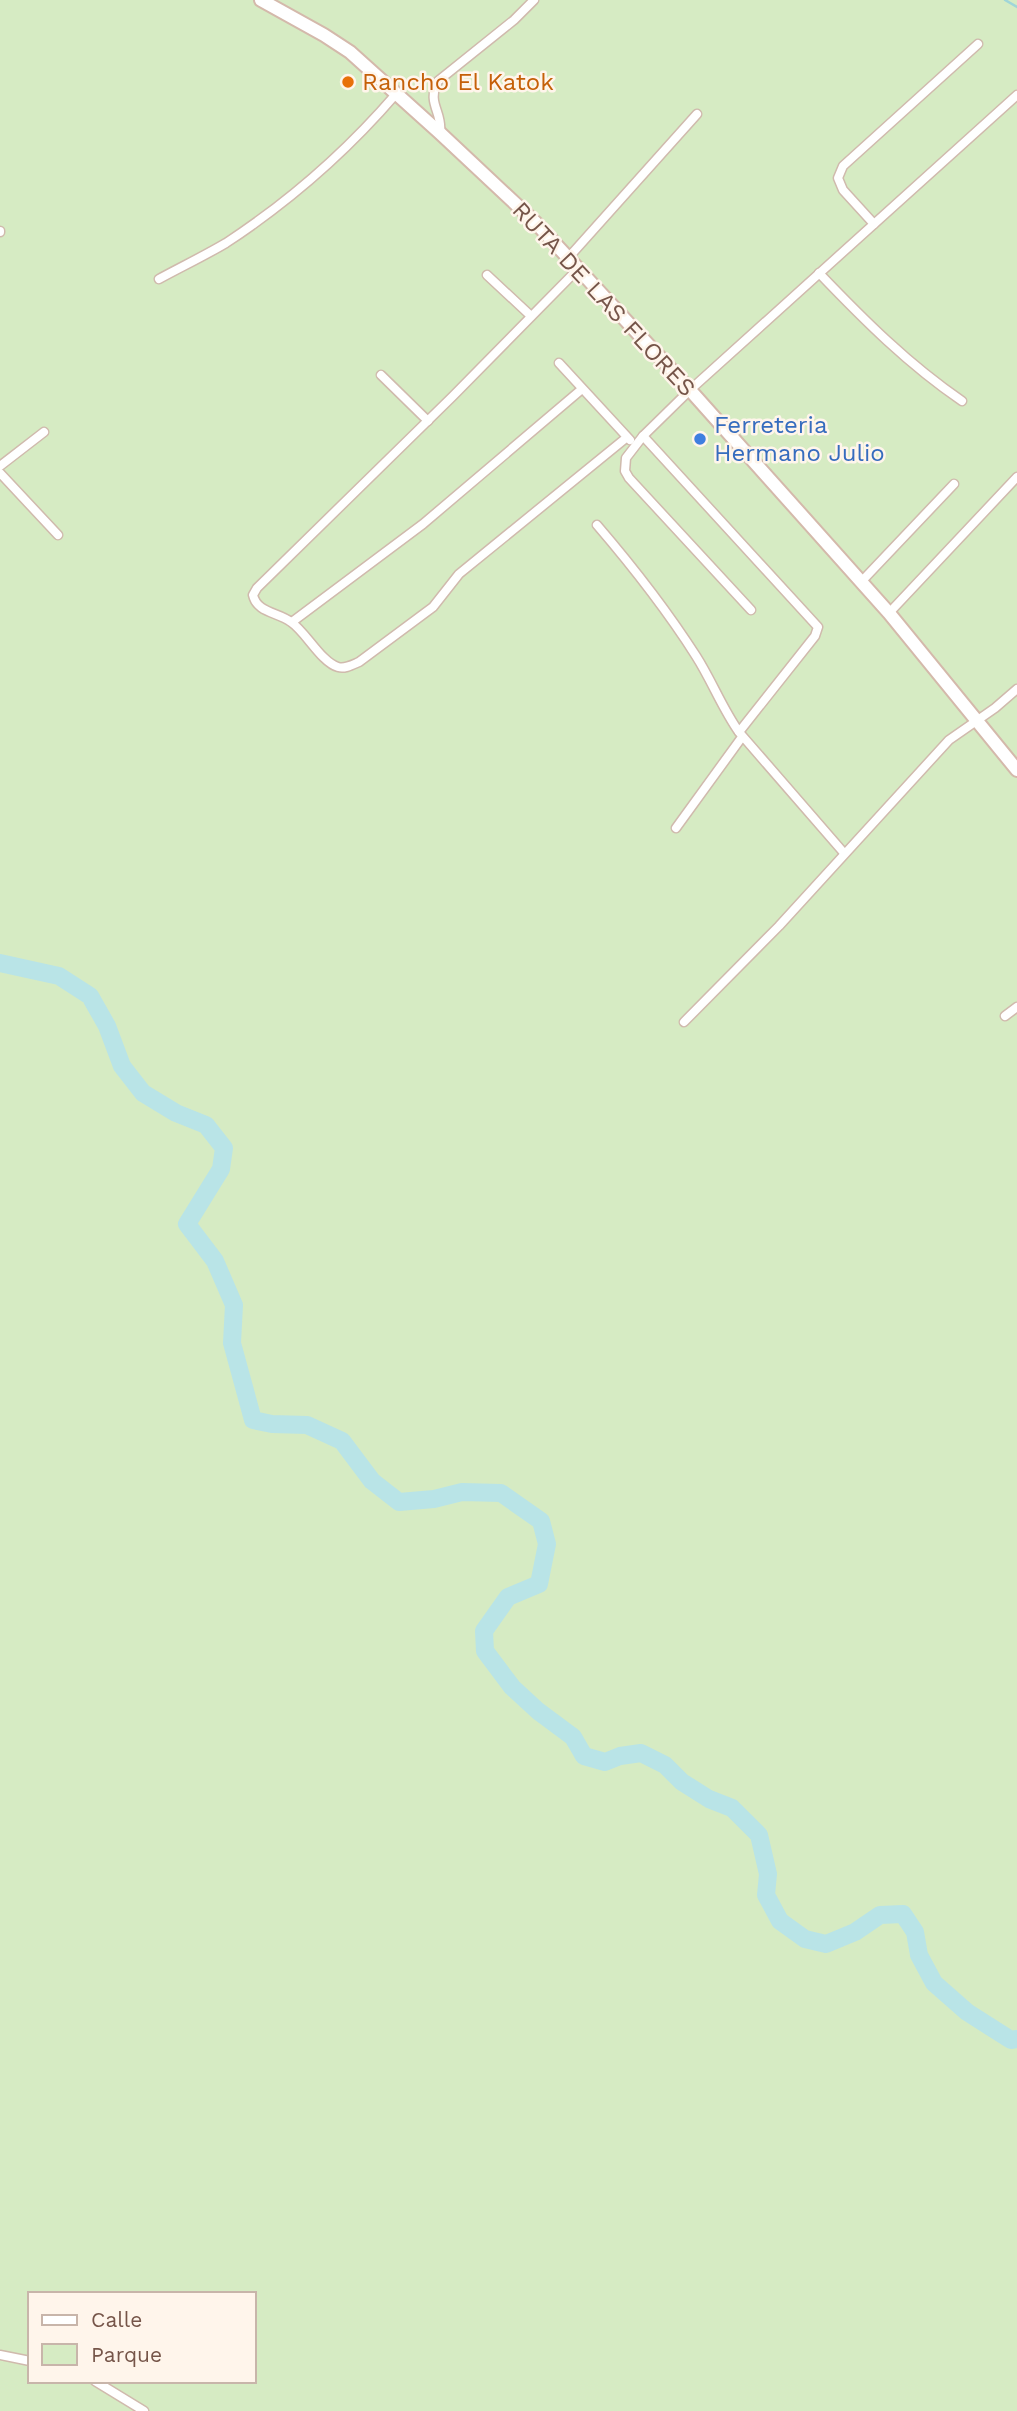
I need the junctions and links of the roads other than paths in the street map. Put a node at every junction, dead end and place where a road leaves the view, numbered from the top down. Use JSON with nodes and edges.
{"nodes":[{"id":1,"x":261,"y":0,"type":"edge"},
{"id":2,"x":534,"y":0,"type":"edge"},
{"id":3,"x":978,"y":44,"type":"dead end"},
{"id":4,"x":396,"y":94,"type":"junction"},
{"id":5,"x":1017,"y":95,"type":"edge"},
{"id":6,"x":697,"y":114,"type":"dead end"},
{"id":7,"x":440,"y":133,"type":"junction"},
{"id":8,"x":874,"y":224,"type":"junction"},
{"id":9,"x":569,"y":257,"type":"junction"},
{"id":10,"x":579,"y":268,"type":"junction"},
{"id":11,"x":819,"y":273,"type":"junction"},
{"id":12,"x":487,"y":275,"type":"dead end"},
{"id":13,"x":159,"y":279,"type":"dead end"},
{"id":14,"x":531,"y":316,"type":"junction"},
{"id":15,"x":559,"y":363,"type":"dead end"},
{"id":16,"x":381,"y":375,"type":"dead end"},
{"id":17,"x":582,"y":389,"type":"junction"},
{"id":18,"x":690,"y":390,"type":"junction"},
{"id":19,"x":962,"y":401,"type":"dead end"},
{"id":20,"x":428,"y":421,"type":"junction"},
{"id":21,"x":44,"y":432,"type":"dead end"},
{"id":22,"x":643,"y":436,"type":"junction"},
{"id":23,"x":626,"y":438,"type":"junction"},
{"id":24,"x":635,"y":444,"type":"junction"},
{"id":25,"x":0,"y":466,"type":"edge"},
{"id":26,"x":0,"y":473,"type":"edge"},
{"id":27,"x":1017,"y":477,"type":"edge"},
{"id":28,"x":954,"y":484,"type":"dead end"},
{"id":29,"x":597,"y":526,"type":"dead end"},
{"id":30,"x":58,"y":535,"type":"dead end"},
{"id":31,"x":861,"y":582,"type":"junction"},
{"id":32,"x":751,"y":611,"type":"dead end"},
{"id":33,"x":889,"y":613,"type":"junction"},
{"id":34,"x":292,"y":622,"type":"junction"},
{"id":35,"x":1017,"y":689,"type":"edge"},
{"id":36,"x":977,"y":720,"type":"junction"},
{"id":37,"x":741,"y":734,"type":"junction"},
{"id":38,"x":1017,"y":770,"type":"edge"},
{"id":39,"x":676,"y":828,"type":"dead end"},
{"id":40,"x":844,"y":853,"type":"junction"},
{"id":41,"x":1017,"y":1007,"type":"edge"},
{"id":42,"x":1005,"y":1016,"type":"dead end"},
{"id":43,"x":684,"y":1022,"type":"dead end"},
{"id":44,"x":0,"y":2355,"type":"edge"},
{"id":45,"x":28,"y":2361,"type":"edge"},
{"id":46,"x":98,"y":2383,"type":"edge"},
{"id":47,"x":144,"y":2411,"type":"edge"}],
"edges":[{"from":1,"to":4,"type":"main road","name":"RUTA DE LAS FLORES"},
{"from":2,"to":7,"type":"street"},
{"from":3,"to":8,"type":"street"},
{"from":4,"to":7,"type":"main road","name":"RUTA DE LAS FLORES"},
{"from":4,"to":13,"type":"street"},
{"from":5,"to":8,"type":"street"},
{"from":6,"to":9,"type":"street"},
{"from":7,"to":9,"type":"main road","name":"RUTA DE LAS FLORES"},
{"from":8,"to":11,"type":"street"},
{"from":9,"to":10,"type":"main road","name":"RUTA DE LAS FLORES"},
{"from":10,"to":14,"type":"street"},
{"from":10,"to":18,"type":"main road","name":"RUTA DE LAS FLORES"},
{"from":11,"to":18,"type":"street"},
{"from":11,"to":19,"type":"street"},
{"from":12,"to":14,"type":"street"},
{"from":14,"to":20,"type":"street"},
{"from":15,"to":17,"type":"street"},
{"from":16,"to":20,"type":"street"},
{"from":17,"to":23,"type":"street"},
{"from":17,"to":34,"type":"street"},
{"from":18,"to":22,"type":"street"},
{"from":18,"to":31,"type":"main road","name":"RUTA DE LAS FLORES"},
{"from":20,"to":34,"type":"street"},
{"from":21,"to":25,"type":"street"},
{"from":22,"to":24,"type":"street"},
{"from":22,"to":37,"type":"street"},
{"from":23,"to":24,"type":"street"},
{"from":23,"to":34,"type":"street"},
{"from":24,"to":32,"type":"street"},
{"from":26,"to":30,"type":"street"},
{"from":27,"to":33,"type":"street"},
{"from":28,"to":31,"type":"street"},
{"from":29,"to":37,"type":"street"},
{"from":31,"to":33,"type":"main road","name":"RUTA DE LAS FLORES"},
{"from":33,"to":36,"type":"main road","name":"RUTA DE LAS FLORES"},
{"from":35,"to":36,"type":"street"},
{"from":36,"to":38,"type":"main road","name":"RUTA DE LAS FLORES"},
{"from":36,"to":40,"type":"street"},
{"from":37,"to":39,"type":"street"},
{"from":37,"to":40,"type":"street"},
{"from":40,"to":43,"type":"street"},
{"from":41,"to":42,"type":"street"},
{"from":44,"to":45,"type":"street"},
{"from":46,"to":47,"type":"street"}]}
